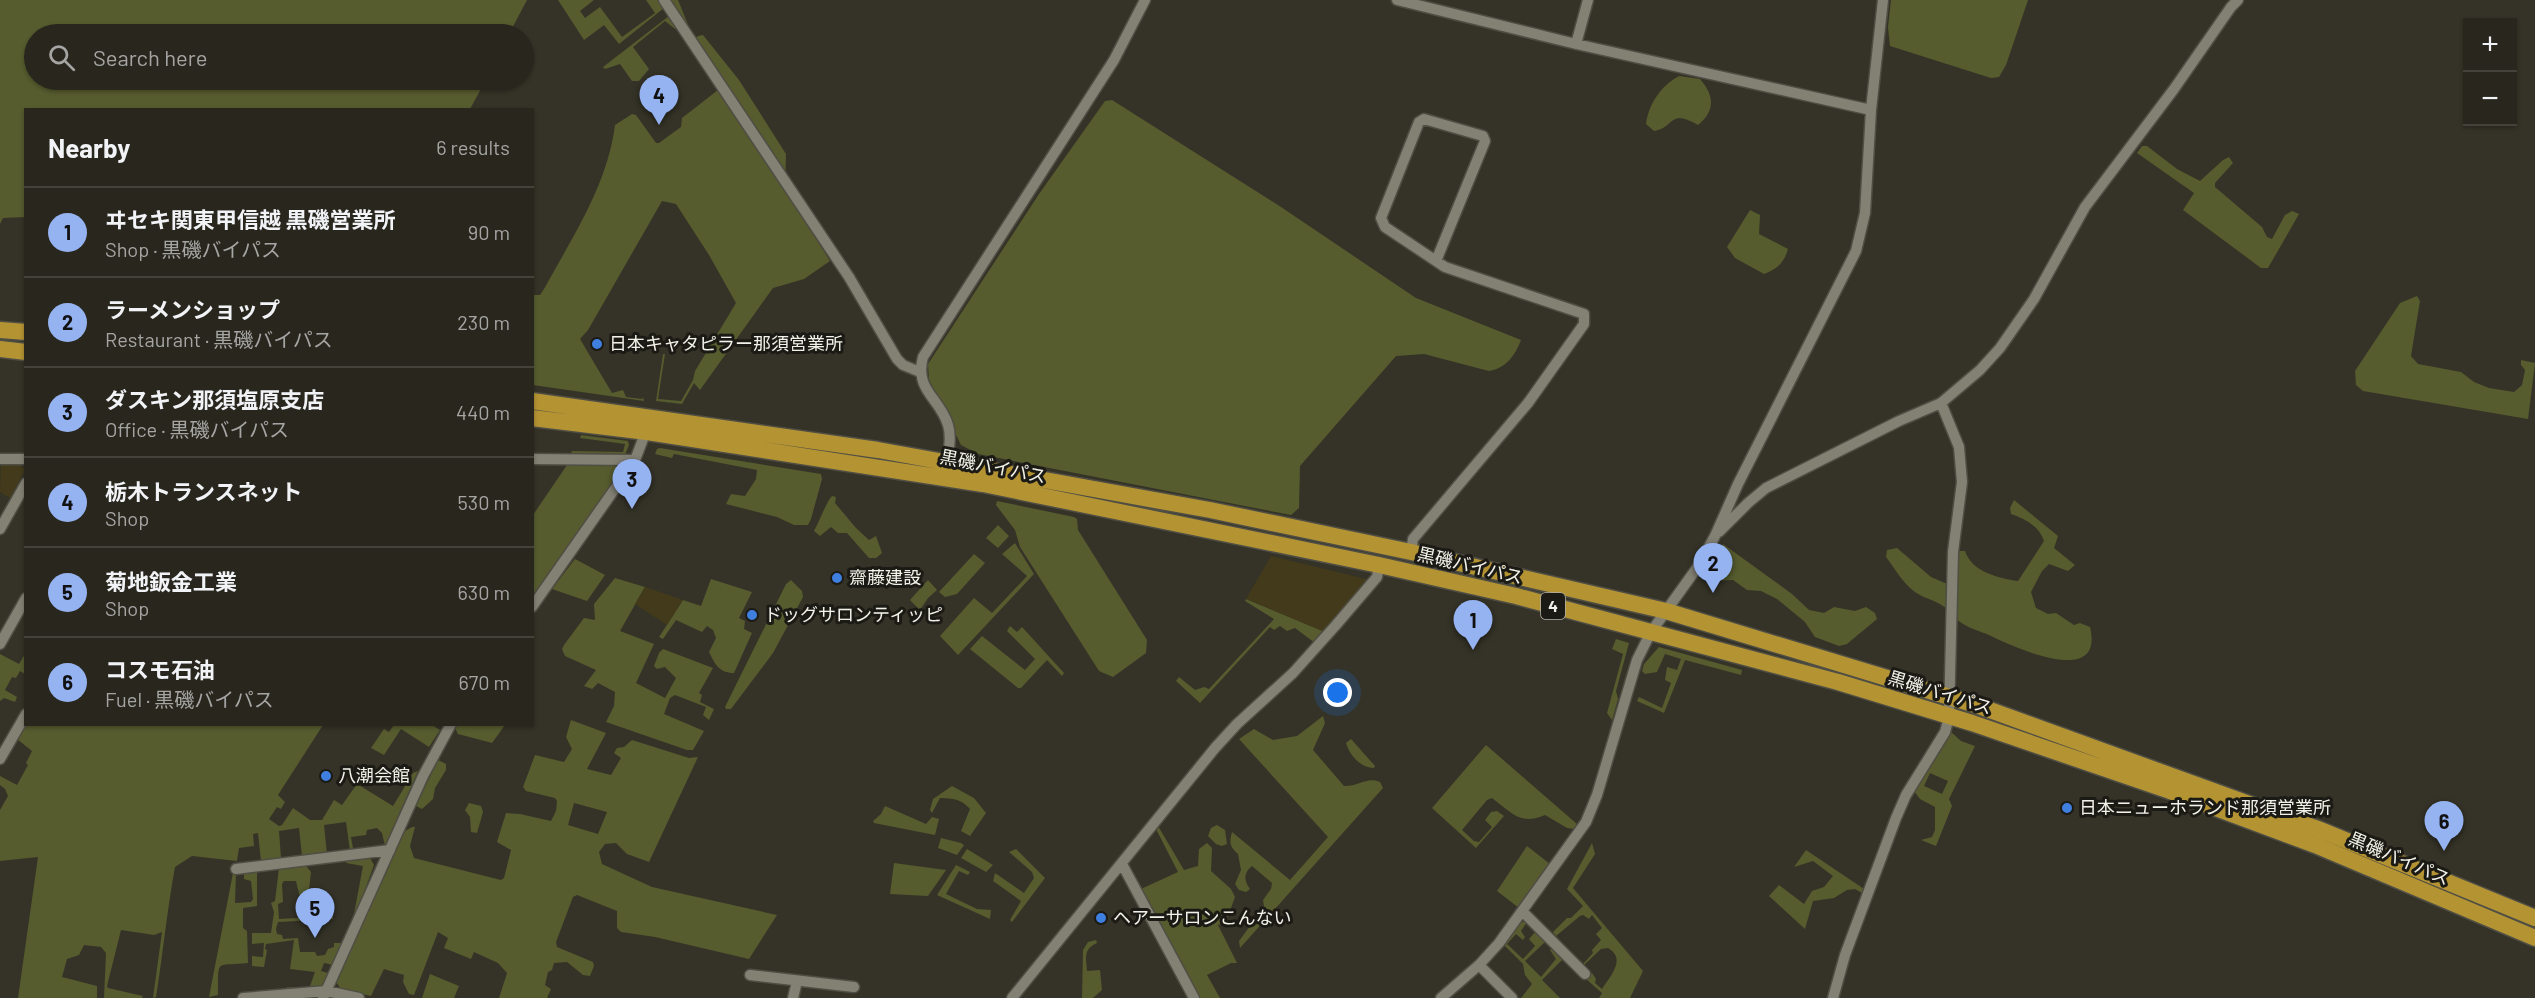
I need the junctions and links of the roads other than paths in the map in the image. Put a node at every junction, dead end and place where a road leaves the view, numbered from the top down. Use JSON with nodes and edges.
{"nodes":[{"id":1,"x":664,"y":0,"type":"edge"},
{"id":2,"x":1145,"y":0,"type":"edge"},
{"id":3,"x":1397,"y":0,"type":"edge"},
{"id":4,"x":1588,"y":0,"type":"edge"},
{"id":5,"x":1883,"y":0,"type":"edge"},
{"id":6,"x":2238,"y":0,"type":"edge"},
{"id":7,"x":1576,"y":44,"type":"junction"},
{"id":8,"x":1872,"y":110,"type":"junction"},
{"id":9,"x":1436,"y":261,"type":"junction"},
{"id":10,"x":0,"y":330,"type":"edge"},
{"id":11,"x":24,"y":333,"type":"edge"},
{"id":12,"x":0,"y":349,"type":"edge"},
{"id":13,"x":24,"y":352,"type":"edge"},
{"id":14,"x":920,"y":372,"type":"junction"},
{"id":15,"x":534,"y":401,"type":"edge"},
{"id":16,"x":1941,"y":403,"type":"junction"},
{"id":17,"x":534,"y":418,"type":"edge"},
{"id":18,"x":648,"y":424,"type":"junction"},
{"id":19,"x":0,"y":459,"type":"edge"},
{"id":20,"x":24,"y":459,"type":"edge"},
{"id":21,"x":534,"y":459,"type":"edge"},
{"id":22,"x":635,"y":460,"type":"junction"},
{"id":23,"x":946,"y":470,"type":"junction"},
{"id":24,"x":24,"y":487,"type":"edge"},
{"id":25,"x":0,"y":529,"type":"edge"},
{"id":26,"x":1715,"y":536,"type":"junction"},
{"id":27,"x":1411,"y":552,"type":"junction"},
{"id":28,"x":1379,"y":565,"type":"junction"},
{"id":29,"x":24,"y":602,"type":"edge"},
{"id":30,"x":534,"y":604,"type":"edge"},
{"id":31,"x":1666,"y":611,"type":"junction"},
{"id":32,"x":1651,"y":632,"type":"junction"},
{"id":33,"x":0,"y":644,"type":"edge"},
{"id":34,"x":1949,"y":696,"type":"junction"},
{"id":35,"x":24,"y":717,"type":"edge"},
{"id":36,"x":1949,"y":717,"type":"junction"},
{"id":37,"x":451,"y":726,"type":"edge"},
{"id":38,"x":4,"y":742,"type":"edge"},
{"id":39,"x":0,"y":759,"type":"edge"},
{"id":40,"x":390,"y":850,"type":"junction"},
{"id":41,"x":1122,"y":864,"type":"junction"},
{"id":42,"x":236,"y":869,"type":"dead end"},
{"id":43,"x":1522,"y":912,"type":"junction"},
{"id":44,"x":2535,"y":918,"type":"edge"},
{"id":45,"x":2535,"y":938,"type":"edge"},
{"id":46,"x":1479,"y":965,"type":"junction"},
{"id":47,"x":1584,"y":974,"type":"dead end"},
{"id":48,"x":750,"y":975,"type":"dead end"},
{"id":49,"x":797,"y":981,"type":"junction"},
{"id":50,"x":854,"y":987,"type":"dead end"},
{"id":51,"x":325,"y":995,"type":"edge"},
{"id":52,"x":243,"y":998,"type":"edge"},
{"id":53,"x":359,"y":998,"type":"edge"},
{"id":54,"x":793,"y":998,"type":"edge"},
{"id":55,"x":1012,"y":998,"type":"edge"},
{"id":56,"x":1194,"y":998,"type":"edge"},
{"id":57,"x":1442,"y":998,"type":"edge"},
{"id":58,"x":1512,"y":998,"type":"edge"},
{"id":59,"x":1833,"y":998,"type":"edge"}],
"edges":[{"from":1,"to":14,"type":"street"},
{"from":2,"to":14,"type":"street"},
{"from":3,"to":7,"type":"street"},
{"from":4,"to":7,"type":"street"},
{"from":5,"to":8,"type":"street"},
{"from":6,"to":16,"type":"street"},
{"from":7,"to":8,"type":"street"},
{"from":8,"to":26,"type":"street"},
{"from":9,"to":9,"type":"street"},
{"from":9,"to":27,"type":"street"},
{"from":10,"to":11,"type":"highway"},
{"from":12,"to":13,"type":"highway"},
{"from":14,"to":23,"type":"street"},
{"from":15,"to":18,"type":"highway","name":"黒磯バイパス","number":"4"},
{"from":16,"to":26,"type":"street"},
{"from":16,"to":34,"type":"street"},
{"from":17,"to":18,"type":"highway","name":"黒磯バイパス","number":"4"},
{"from":18,"to":22,"type":"street"},
{"from":18,"to":23,"type":"highway","name":"黒磯バイパス","number":"4"},
{"from":19,"to":20,"type":"street"},
{"from":21,"to":22,"type":"street"},
{"from":22,"to":30,"type":"street"},
{"from":23,"to":27,"type":"highway","name":"黒磯バイパス","number":"4"},
{"from":23,"to":28,"type":"highway","name":"黒磯バイパス","number":"4"},
{"from":24,"to":25,"type":"street"},
{"from":26,"to":31,"type":"street"},
{"from":27,"to":31,"type":"highway","name":"黒磯バイパス","number":"4"},
{"from":28,"to":32,"type":"highway","name":"黒磯バイパス","number":"4"},
{"from":28,"to":41,"type":"street"},
{"from":29,"to":33,"type":"street"},
{"from":31,"to":32,"type":"street"},
{"from":31,"to":34,"type":"highway","name":"黒磯バイパス","number":"4"},
{"from":32,"to":36,"type":"highway","name":"黒磯バイパス","number":"4"},
{"from":32,"to":43,"type":"street"},
{"from":34,"to":36,"type":"street"},
{"from":34,"to":44,"type":"highway","name":"黒磯バイパス","number":"4"},
{"from":35,"to":38,"type":"street"},
{"from":36,"to":45,"type":"highway","name":"黒磯バイパス","number":"4"},
{"from":36,"to":59,"type":"street"},
{"from":37,"to":40,"type":"street"},
{"from":38,"to":39,"type":"street"},
{"from":40,"to":42,"type":"street"},
{"from":40,"to":51,"type":"street"},
{"from":41,"to":55,"type":"street"},
{"from":41,"to":56,"type":"street"},
{"from":43,"to":46,"type":"street"},
{"from":43,"to":47,"type":"street"},
{"from":46,"to":57,"type":"street"},
{"from":46,"to":58,"type":"street"},
{"from":48,"to":49,"type":"street"},
{"from":49,"to":50,"type":"street"},
{"from":49,"to":54,"type":"street"},
{"from":51,"to":52,"type":"street"},
{"from":51,"to":53,"type":"street"}]}
